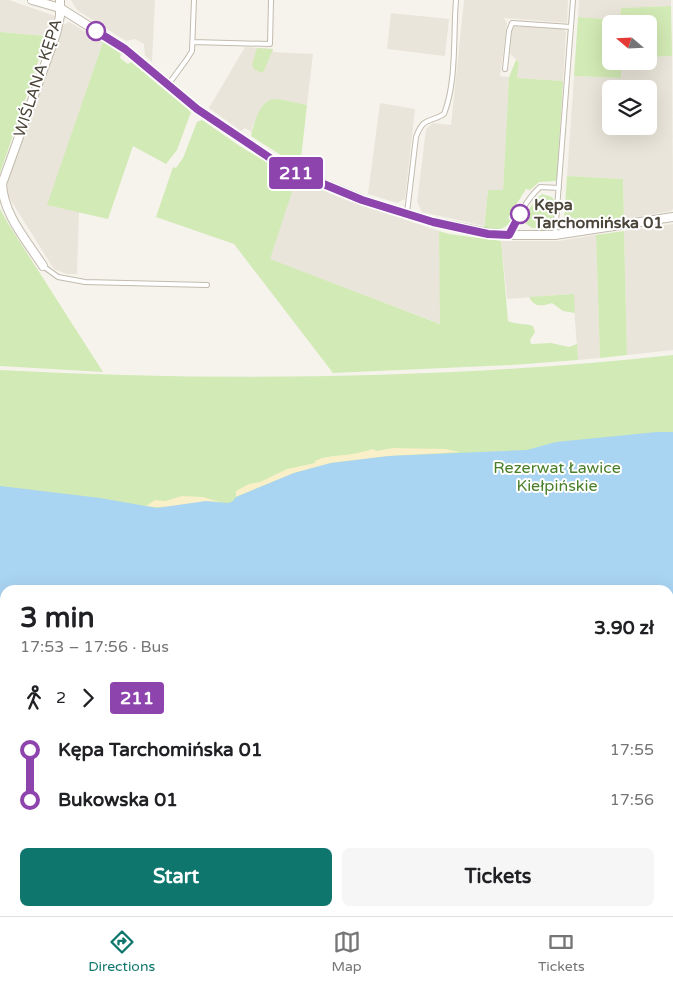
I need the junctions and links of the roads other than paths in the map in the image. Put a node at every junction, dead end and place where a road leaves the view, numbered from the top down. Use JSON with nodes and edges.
{"nodes":[{"id":1,"x":32,"y":0,"type":"edge"},
{"id":2,"x":194,"y":0,"type":"edge"},
{"id":3,"x":271,"y":0,"type":"edge"},
{"id":4,"x":456,"y":0,"type":"edge"},
{"id":5,"x":573,"y":0,"type":"edge"},
{"id":6,"x":60,"y":4,"type":"edge"},
{"id":7,"x":571,"y":27,"type":"junction"},
{"id":8,"x":193,"y":42,"type":"junction"},
{"id":9,"x":505,"y":69,"type":"dead end"},
{"id":10,"x":168,"y":85,"type":"junction"},
{"id":11,"x":558,"y":188,"type":"junction"},
{"id":12,"x":407,"y":214,"type":"junction"},
{"id":13,"x":673,"y":217,"type":"edge"},
{"id":14,"x":509,"y":235,"type":"junction"},
{"id":15,"x":555,"y":235,"type":"junction"},
{"id":16,"x":43,"y":266,"type":"joint"},
{"id":17,"x":207,"y":286,"type":"dead end"}],
"edges":[{"from":1,"to":6,"type":"street"},
{"from":2,"to":8,"type":"lane"},
{"from":3,"to":8,"type":"lane"},
{"from":4,"to":12,"type":"lane"},
{"from":5,"to":7,"type":"lane"},
{"from":6,"to":10,"type":"street"},
{"from":6,"to":16,"type":"street","name":"WIŚLANA KĘPA"},
{"from":7,"to":9,"type":"lane"},
{"from":7,"to":11,"type":"lane"},
{"from":8,"to":10,"type":"lane"},
{"from":10,"to":12,"type":"street"},
{"from":11,"to":14,"type":"lane"},
{"from":11,"to":15,"type":"lane"},
{"from":12,"to":14,"type":"street"},
{"from":13,"to":15,"type":"street"},
{"from":14,"to":15,"type":"street"},
{"from":16,"to":17,"type":"lane","name":"WIŚLANA KĘPA"}]}
